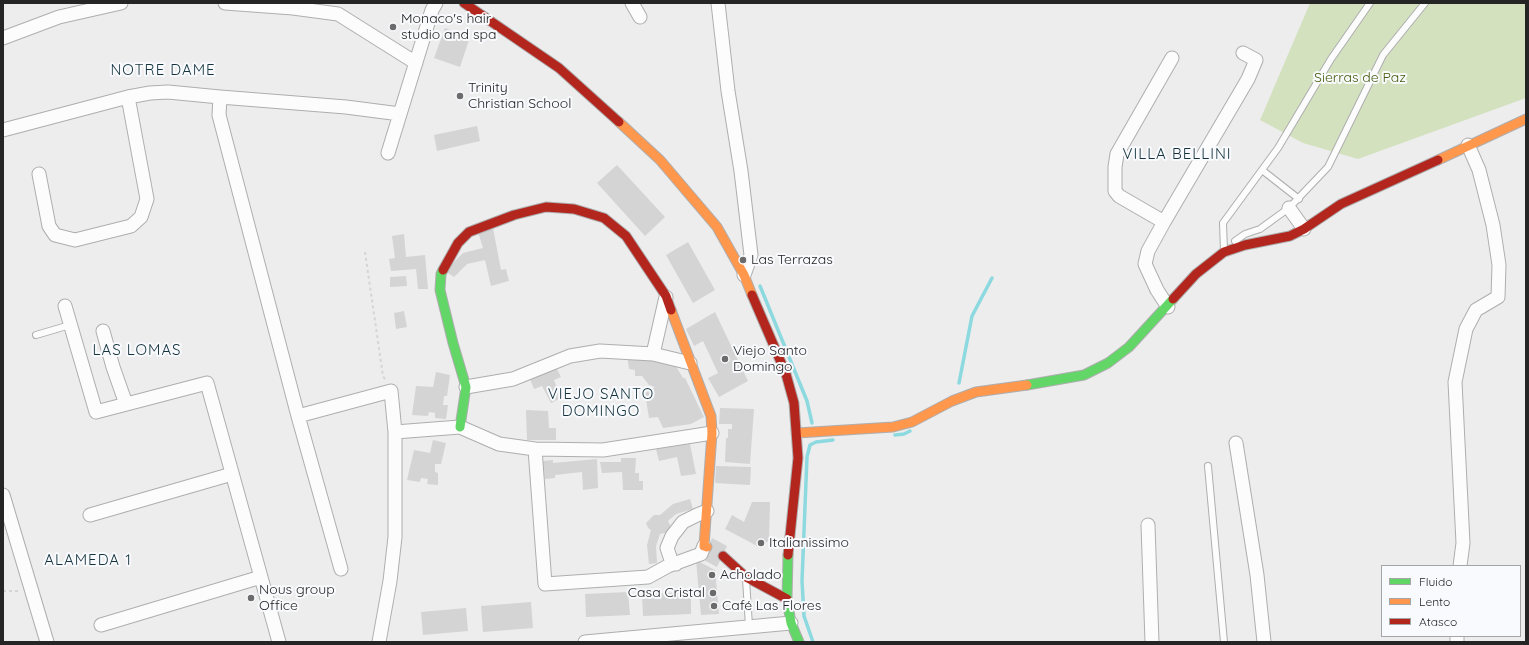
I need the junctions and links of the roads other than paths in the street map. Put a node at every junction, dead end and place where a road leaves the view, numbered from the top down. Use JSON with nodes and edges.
{"nodes":[{"id":1,"x":121,"y":3,"type":"edge"},
{"id":2,"x":225,"y":3,"type":"edge"},
{"id":3,"x":436,"y":3,"type":"edge"},
{"id":4,"x":464,"y":3,"type":"edge"},
{"id":5,"x":632,"y":3,"type":"edge"},
{"id":6,"x":718,"y":3,"type":"edge"},
{"id":7,"x":1370,"y":3,"type":"edge"},
{"id":8,"x":1425,"y":3,"type":"edge"},
{"id":9,"x":640,"y":17,"type":"dead end"},
{"id":10,"x":3,"y":38,"type":"edge"},
{"id":11,"x":1243,"y":53,"type":"dead end"},
{"id":12,"x":1172,"y":58,"type":"dead end"},
{"id":13,"x":416,"y":63,"type":"junction"},
{"id":14,"x":128,"y":97,"type":"junction"},
{"id":15,"x":220,"y":97,"type":"junction"},
{"id":16,"x":400,"y":114,"type":"junction"},
{"id":17,"x":1526,"y":119,"type":"edge"},
{"id":18,"x":3,"y":130,"type":"edge"},
{"id":19,"x":1468,"y":145,"type":"junction"},
{"id":20,"x":388,"y":153,"type":"dead end"},
{"id":21,"x":1262,"y":170,"type":"junction"},
{"id":22,"x":39,"y":174,"type":"dead end"},
{"id":23,"x":1299,"y":199,"type":"junction"},
{"id":24,"x":1289,"y":208,"type":"junction"},
{"id":25,"x":1164,"y":222,"type":"junction"},
{"id":26,"x":1304,"y":229,"type":"junction"},
{"id":27,"x":1224,"y":252,"type":"junction"},
{"id":28,"x":744,"y":275,"type":"junction"},
{"id":29,"x":666,"y":296,"type":"junction"},
{"id":30,"x":65,"y":306,"type":"dead end"},
{"id":31,"x":1168,"y":307,"type":"junction"},
{"id":32,"x":70,"y":325,"type":"junction"},
{"id":33,"x":104,"y":331,"type":"dead end"},
{"id":34,"x":36,"y":335,"type":"dead end"},
{"id":35,"x":653,"y":354,"type":"junction"},
{"id":36,"x":690,"y":364,"type":"junction"},
{"id":37,"x":466,"y":387,"type":"junction"},
{"id":38,"x":126,"y":404,"type":"junction"},
{"id":39,"x":298,"y":416,"type":"junction"},
{"id":40,"x":460,"y":427,"type":"junction"},
{"id":41,"x":395,"y":432,"type":"junction"},
{"id":42,"x":712,"y":433,"type":"junction"},
{"id":43,"x":798,"y":433,"type":"junction"},
{"id":44,"x":1236,"y":443,"type":"dead end"},
{"id":45,"x":535,"y":450,"type":"junction"},
{"id":46,"x":1208,"y":466,"type":"dead end"},
{"id":47,"x":232,"y":474,"type":"junction"},
{"id":48,"x":3,"y":495,"type":"edge"},
{"id":49,"x":707,"y":512,"type":"junction"},
{"id":50,"x":90,"y":515,"type":"dead end"},
{"id":51,"x":1148,"y":525,"type":"dead end"},
{"id":52,"x":706,"y":547,"type":"joint"},
{"id":53,"x":723,"y":556,"type":"dead end"},
{"id":54,"x":676,"y":564,"type":"junction"},
{"id":55,"x":1460,"y":565,"type":"edge"},
{"id":56,"x":341,"y":569,"type":"dead end"},
{"id":57,"x":261,"y":577,"type":"junction"},
{"id":58,"x":746,"y":577,"type":"junction"},
{"id":59,"x":787,"y":599,"type":"junction"},
{"id":60,"x":791,"y":623,"type":"junction"},
{"id":61,"x":101,"y":625,"type":"dead end"},
{"id":62,"x":750,"y":626,"type":"junction"},
{"id":63,"x":46,"y":642,"type":"edge"},
{"id":64,"x":279,"y":642,"type":"edge"},
{"id":65,"x":379,"y":642,"type":"edge"},
{"id":66,"x":585,"y":642,"type":"edge"},
{"id":67,"x":799,"y":642,"type":"edge"},
{"id":68,"x":1152,"y":642,"type":"edge"},
{"id":69,"x":1224,"y":642,"type":"edge"},
{"id":70,"x":1264,"y":642,"type":"edge"}],
"edges":[{"from":1,"to":10,"type":"street"},
{"from":2,"to":13,"type":"street"},
{"from":3,"to":13,"type":"street"},
{"from":4,"to":28,"type":"street"},
{"from":5,"to":9,"type":"street"},
{"from":6,"to":28,"type":"street"},
{"from":7,"to":21,"type":"lane"},
{"from":8,"to":23,"type":"lane"},
{"from":11,"to":25,"type":"street"},
{"from":12,"to":25,"type":"street"},
{"from":13,"to":16,"type":"street"},
{"from":14,"to":15,"type":"street"},
{"from":14,"to":18,"type":"street"},
{"from":14,"to":22,"type":"street"},
{"from":15,"to":16,"type":"street"},
{"from":15,"to":39,"type":"street"},
{"from":16,"to":20,"type":"street"},
{"from":17,"to":19,"type":"street"},
{"from":19,"to":26,"type":"street"},
{"from":19,"to":55,"type":"street"},
{"from":21,"to":23,"type":"lane"},
{"from":21,"to":27,"type":"lane"},
{"from":23,"to":24,"type":"lane"},
{"from":24,"to":26,"type":"street"},
{"from":24,"to":27,"type":"lane"},
{"from":25,"to":31,"type":"street"},
{"from":26,"to":27,"type":"street"},
{"from":27,"to":31,"type":"street"},
{"from":28,"to":43,"type":"street"},
{"from":29,"to":35,"type":"street"},
{"from":29,"to":36,"type":"street"},
{"from":29,"to":37,"type":"street"},
{"from":30,"to":32,"type":"street"},
{"from":31,"to":43,"type":"street"},
{"from":32,"to":34,"type":"lane"},
{"from":32,"to":38,"type":"street"},
{"from":33,"to":38,"type":"street"},
{"from":35,"to":36,"type":"street"},
{"from":35,"to":37,"type":"street"},
{"from":36,"to":42,"type":"street"},
{"from":37,"to":40,"type":"street"},
{"from":38,"to":47,"type":"street"},
{"from":39,"to":41,"type":"street"},
{"from":39,"to":56,"type":"street"},
{"from":40,"to":41,"type":"street"},
{"from":40,"to":45,"type":"street"},
{"from":41,"to":65,"type":"street"},
{"from":42,"to":45,"type":"street"},
{"from":42,"to":49,"type":"street"},
{"from":43,"to":59,"type":"street"},
{"from":44,"to":70,"type":"street"},
{"from":45,"to":54,"type":"street"},
{"from":46,"to":69,"type":"lane"},
{"from":47,"to":50,"type":"street"},
{"from":47,"to":57,"type":"street"},
{"from":48,"to":63,"type":"street"},
{"from":49,"to":52,"type":"street"},
{"from":49,"to":54,"type":"street"},
{"from":51,"to":68,"type":"street"},
{"from":52,"to":54,"type":"street"},
{"from":53,"to":58,"type":"street"},
{"from":57,"to":61,"type":"street"},
{"from":57,"to":64,"type":"street"},
{"from":58,"to":59,"type":"street"},
{"from":58,"to":62,"type":"lane"},
{"from":59,"to":60,"type":"street"},
{"from":60,"to":62,"type":"street"},
{"from":60,"to":67,"type":"street"},
{"from":62,"to":66,"type":"street"}]}
